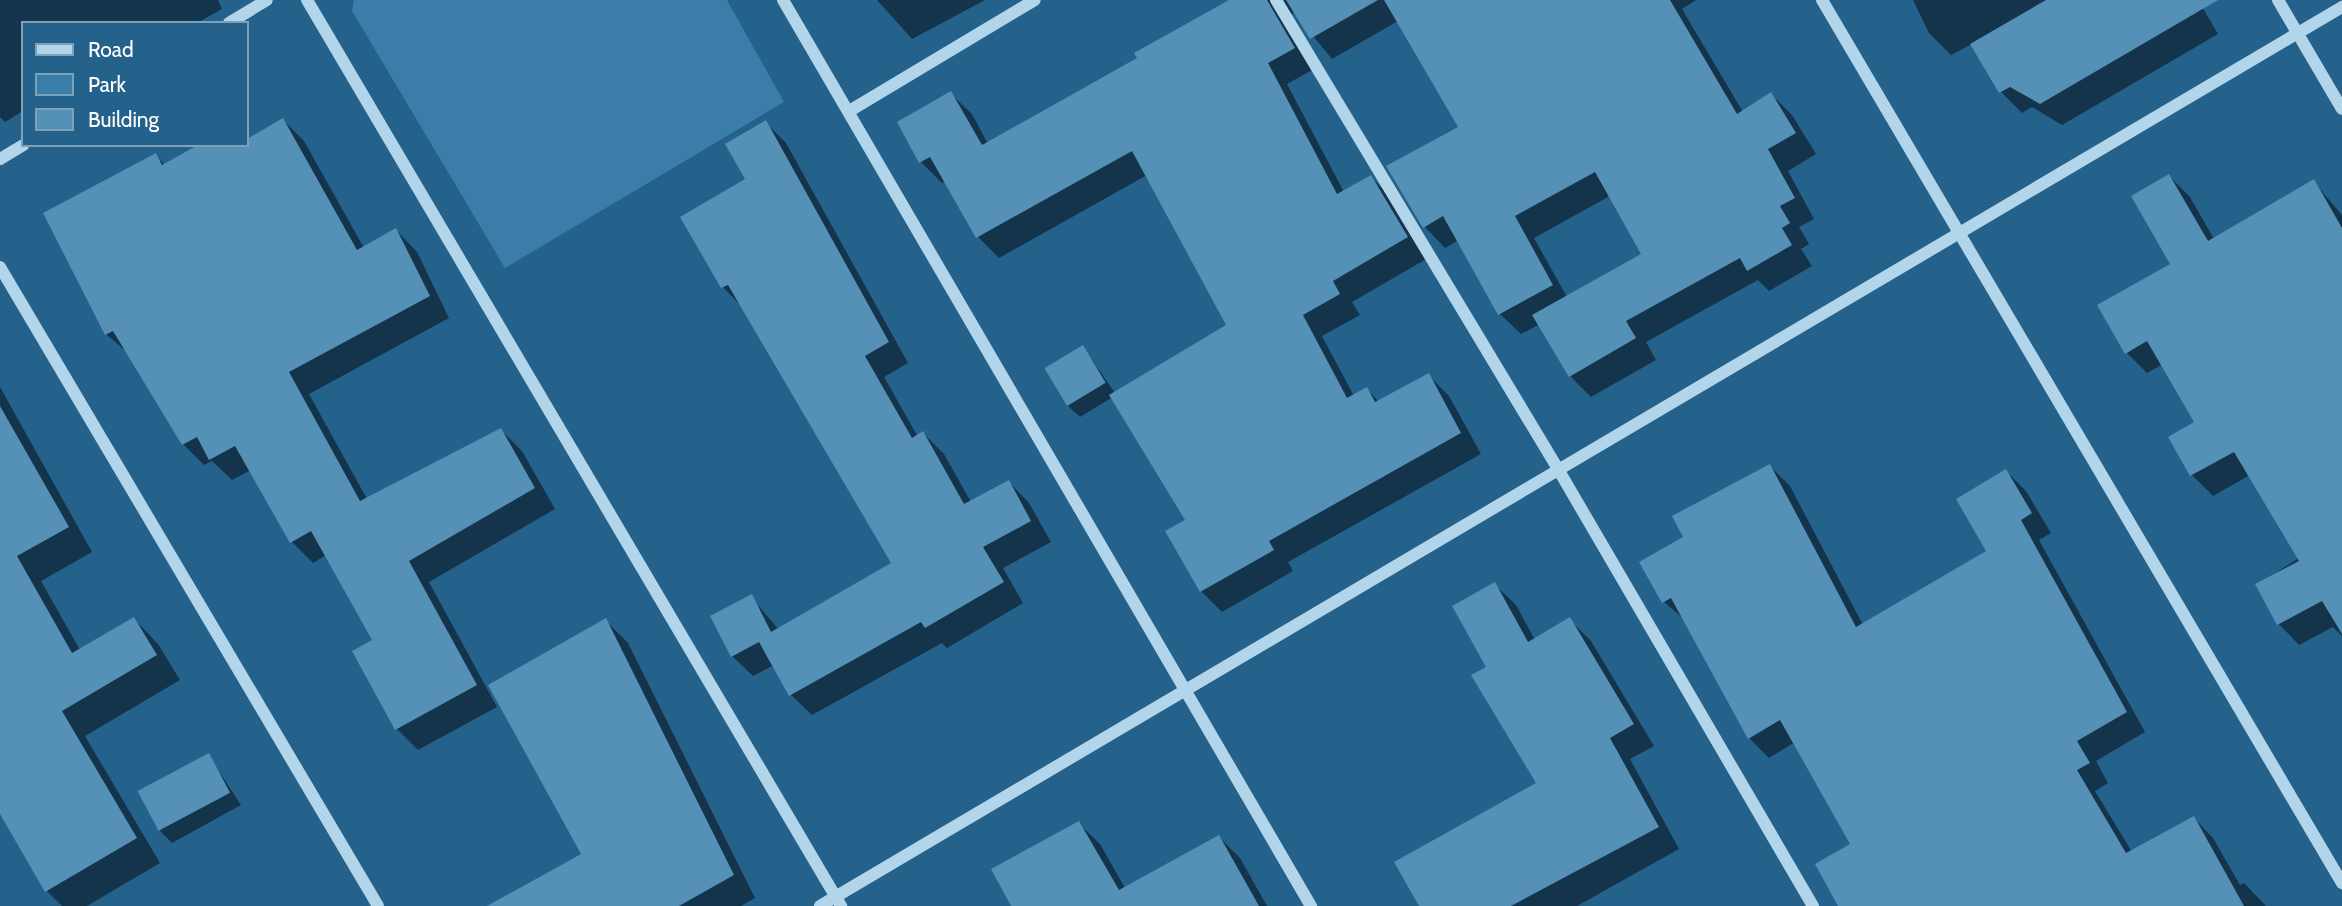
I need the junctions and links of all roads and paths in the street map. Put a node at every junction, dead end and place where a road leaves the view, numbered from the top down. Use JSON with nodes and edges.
{"nodes":[{"id":1,"x":267,"y":0,"type":"edge"},
{"id":2,"x":307,"y":0,"type":"edge"},
{"id":3,"x":783,"y":0,"type":"edge"},
{"id":4,"x":1035,"y":0,"type":"edge"},
{"id":5,"x":1276,"y":0,"type":"edge"},
{"id":6,"x":1822,"y":0,"type":"edge"},
{"id":7,"x":2278,"y":0,"type":"edge"},
{"id":8,"x":2342,"y":7,"type":"edge"},
{"id":9,"x":232,"y":21,"type":"edge"},
{"id":10,"x":2297,"y":33,"type":"junction"},
{"id":11,"x":2342,"y":109,"type":"edge"},
{"id":12,"x":851,"y":110,"type":"junction"},
{"id":13,"x":21,"y":146,"type":"edge"},
{"id":14,"x":0,"y":159,"type":"edge"},
{"id":15,"x":1961,"y":231,"type":"junction"},
{"id":16,"x":0,"y":267,"type":"edge"},
{"id":17,"x":1558,"y":469,"type":"junction"},
{"id":18,"x":1183,"y":689,"type":"junction"},
{"id":19,"x":2342,"y":883,"type":"edge"},
{"id":20,"x":838,"y":901,"type":"edge"},
{"id":21,"x":379,"y":906,"type":"edge"},
{"id":22,"x":820,"y":906,"type":"edge"},
{"id":23,"x":1311,"y":906,"type":"edge"},
{"id":24,"x":1813,"y":906,"type":"edge"}],
"edges":[{"from":1,"to":9,"type":"street"},
{"from":2,"to":20,"type":"street"},
{"from":3,"to":12,"type":"street"},
{"from":4,"to":12,"type":"street"},
{"from":5,"to":17,"type":"street"},
{"from":6,"to":15,"type":"street"},
{"from":7,"to":10,"type":"street"},
{"from":8,"to":10,"type":"street"},
{"from":10,"to":11,"type":"street"},
{"from":10,"to":15,"type":"street"},
{"from":12,"to":18,"type":"street"},
{"from":13,"to":14,"type":"street"},
{"from":15,"to":17,"type":"street"},
{"from":15,"to":19,"type":"street"},
{"from":16,"to":21,"type":"street"},
{"from":17,"to":18,"type":"street"},
{"from":17,"to":24,"type":"street"},
{"from":18,"to":20,"type":"street"},
{"from":18,"to":23,"type":"street"},
{"from":20,"to":22,"type":"street"}]}
